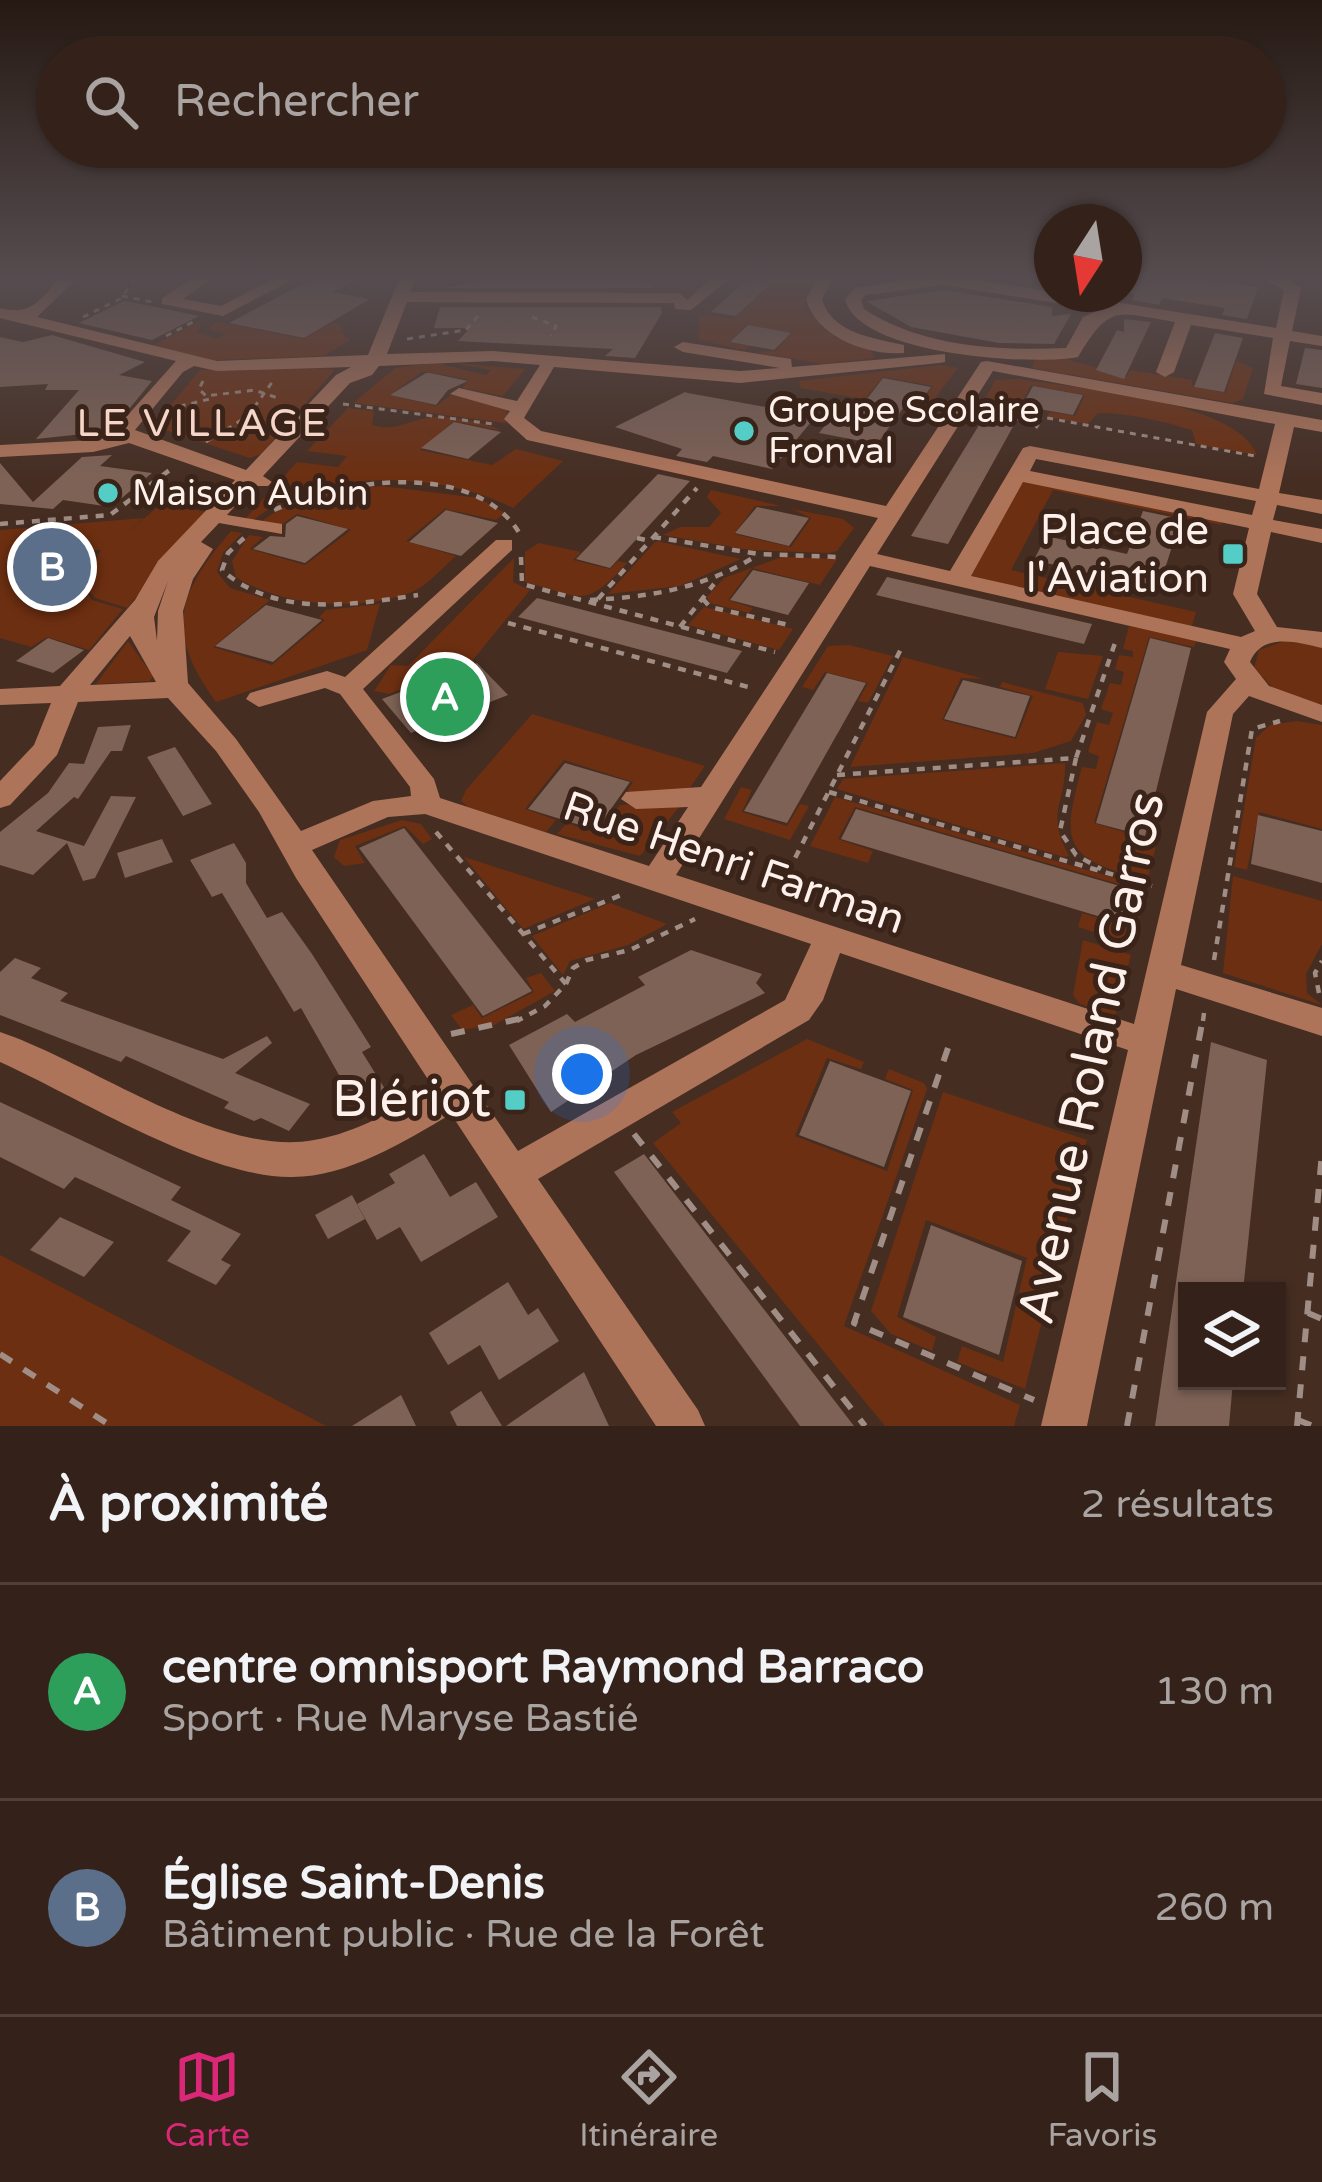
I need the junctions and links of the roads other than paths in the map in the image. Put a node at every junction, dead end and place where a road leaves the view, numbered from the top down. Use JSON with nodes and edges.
{"nodes":[{"id":1,"x":117,"y":346,"type":"edge"},
{"id":2,"x":381,"y":346,"type":"edge"},
{"id":3,"x":873,"y":346,"type":"edge"},
{"id":4,"x":882,"y":346,"type":"edge"},
{"id":5,"x":966,"y":346,"type":"edge"},
{"id":6,"x":1076,"y":346,"type":"edge"},
{"id":7,"x":1175,"y":346,"type":"edge"},
{"id":8,"x":1280,"y":346,"type":"edge"},
{"id":9,"x":682,"y":347,"type":"joint"},
{"id":10,"x":939,"y":358,"type":"junction"},
{"id":11,"x":421,"y":359,"type":"junction"},
{"id":12,"x":375,"y":360,"type":"junction"},
{"id":13,"x":894,"y":362,"type":"junction"},
{"id":14,"x":182,"y":365,"type":"junction"},
{"id":15,"x":987,"y":366,"type":"junction"},
{"id":16,"x":547,"y":369,"type":"dead end"},
{"id":17,"x":808,"y":371,"type":"junction"},
{"id":18,"x":1165,"y":372,"type":"dead end"},
{"id":19,"x":677,"y":374,"type":"junction"},
{"id":20,"x":481,"y":376,"type":"dead end"},
{"id":21,"x":459,"y":394,"type":"dead end"},
{"id":22,"x":1322,"y":399,"type":"edge"},
{"id":23,"x":520,"y":418,"type":"junction"},
{"id":24,"x":1286,"y":419,"type":"junction"},
{"id":25,"x":1322,"y":425,"type":"edge"},
{"id":26,"x":128,"y":433,"type":"junction"},
{"id":27,"x":0,"y":451,"type":"edge"},
{"id":28,"x":1016,"y":474,"type":"junction"},
{"id":29,"x":255,"y":482,"type":"junction"},
{"id":30,"x":1268,"y":496,"type":"junction"},
{"id":31,"x":1322,"y":507,"type":"edge"},
{"id":32,"x":890,"y":514,"type":"junction"},
{"id":33,"x":1259,"y":524,"type":"junction"},
{"id":34,"x":1322,"y":536,"type":"edge"},
{"id":35,"x":504,"y":545,"type":"dead end"},
{"id":36,"x":863,"y":558,"type":"junction"},
{"id":37,"x":957,"y":579,"type":"junction"},
{"id":38,"x":145,"y":603,"type":"junction"},
{"id":39,"x":1257,"y":640,"type":"junction"},
{"id":40,"x":1322,"y":640,"type":"edge"},
{"id":41,"x":1248,"y":682,"type":"junction"},
{"id":42,"x":349,"y":688,"type":"junction"},
{"id":43,"x":181,"y":689,"type":"junction"},
{"id":44,"x":68,"y":694,"type":"junction"},
{"id":45,"x":0,"y":697,"type":"edge"},
{"id":46,"x":259,"y":699,"type":"dead end"},
{"id":47,"x":1276,"y":701,"type":"junction"},
{"id":48,"x":1220,"y":712,"type":"junction"},
{"id":49,"x":1322,"y":714,"type":"edge"},
{"id":50,"x":710,"y":796,"type":"junction"},
{"id":51,"x":0,"y":798,"type":"edge"},
{"id":52,"x":636,"y":799,"type":"dead end"},
{"id":53,"x":419,"y":805,"type":"junction"},
{"id":54,"x":296,"y":844,"type":"junction"},
{"id":55,"x":655,"y":882,"type":"junction"},
{"id":56,"x":828,"y":941,"type":"junction"},
{"id":57,"x":1162,"y":972,"type":"junction"},
{"id":58,"x":1322,"y":1022,"type":"edge"},
{"id":59,"x":1146,"y":1042,"type":"junction"},
{"id":60,"x":0,"y":1046,"type":"edge"},
{"id":61,"x":458,"y":1091,"type":"junction"},
{"id":62,"x":514,"y":1173,"type":"junction"},
{"id":63,"x":1065,"y":1420,"type":"edge"},
{"id":64,"x":682,"y":1426,"type":"edge"}],
"edges":[{"from":1,"to":14,"type":"street"},
{"from":2,"to":12,"type":"street"},
{"from":3,"to":13,"type":"street"},
{"from":4,"to":10,"type":"street"},
{"from":5,"to":6,"type":"street"},
{"from":7,"to":18,"type":"street"},
{"from":8,"to":22,"type":"street"},
{"from":9,"to":17,"type":"street"},
{"from":9,"to":19,"type":"street"},
{"from":10,"to":13,"type":"street"},
{"from":10,"to":15,"type":"street"},
{"from":11,"to":12,"type":"street"},
{"from":11,"to":19,"type":"street"},
{"from":11,"to":20,"type":"street"},
{"from":12,"to":14,"type":"street"},
{"from":12,"to":29,"type":"street"},
{"from":12,"to":29,"type":"street"},
{"from":13,"to":17,"type":"street"},
{"from":14,"to":26,"type":"street"},
{"from":15,"to":24,"type":"street"},
{"from":15,"to":32,"type":"street"},
{"from":16,"to":23,"type":"street"},
{"from":17,"to":19,"type":"street"},
{"from":21,"to":23,"type":"street"},
{"from":23,"to":32,"type":"street"},
{"from":24,"to":25,"type":"street"},
{"from":24,"to":30,"type":"street"},
{"from":26,"to":27,"type":"street"},
{"from":26,"to":29,"type":"street"},
{"from":28,"to":30,"type":"street"},
{"from":28,"to":33,"type":"street"},
{"from":28,"to":37,"type":"street"},
{"from":29,"to":38,"type":"street"},
{"from":29,"to":43,"type":"street"},
{"from":30,"to":31,"type":"street"},
{"from":30,"to":33,"type":"street"},
{"from":32,"to":36,"type":"street"},
{"from":33,"to":34,"type":"street"},
{"from":33,"to":39,"type":"street"},
{"from":35,"to":42,"type":"street"},
{"from":36,"to":37,"type":"street"},
{"from":36,"to":50,"type":"street"},
{"from":37,"to":39,"type":"street"},
{"from":38,"to":43,"type":"street"},
{"from":38,"to":44,"type":"street"},
{"from":39,"to":40,"type":"street"},
{"from":39,"to":41,"type":"street"},
{"from":41,"to":47,"type":"street"},
{"from":41,"to":48,"type":"street"},
{"from":42,"to":46,"type":"street"},
{"from":42,"to":53,"type":"street"},
{"from":43,"to":44,"type":"street"},
{"from":43,"to":54,"type":"street"},
{"from":44,"to":45,"type":"street"},
{"from":44,"to":51,"type":"street"},
{"from":47,"to":48,"type":"street"},
{"from":47,"to":49,"type":"street"},
{"from":48,"to":57,"type":"street","name":"Avenue Roland Garros"},
{"from":50,"to":52,"type":"street"},
{"from":50,"to":55,"type":"street"},
{"from":53,"to":54,"type":"street"},
{"from":53,"to":55,"type":"street","name":"Rue Henri Farman"},
{"from":54,"to":61,"type":"street"},
{"from":55,"to":56,"type":"street","name":"Rue Henri Farman"},
{"from":56,"to":59,"type":"street","name":"Rue Henri Farman"},
{"from":56,"to":62,"type":"street"},
{"from":57,"to":58,"type":"street"},
{"from":57,"to":59,"type":"street","name":"Avenue Roland Garros"},
{"from":59,"to":63,"type":"street","name":"Avenue Roland Garros"},
{"from":60,"to":61,"type":"street"},
{"from":61,"to":62,"type":"street"},
{"from":62,"to":64,"type":"street"}]}
